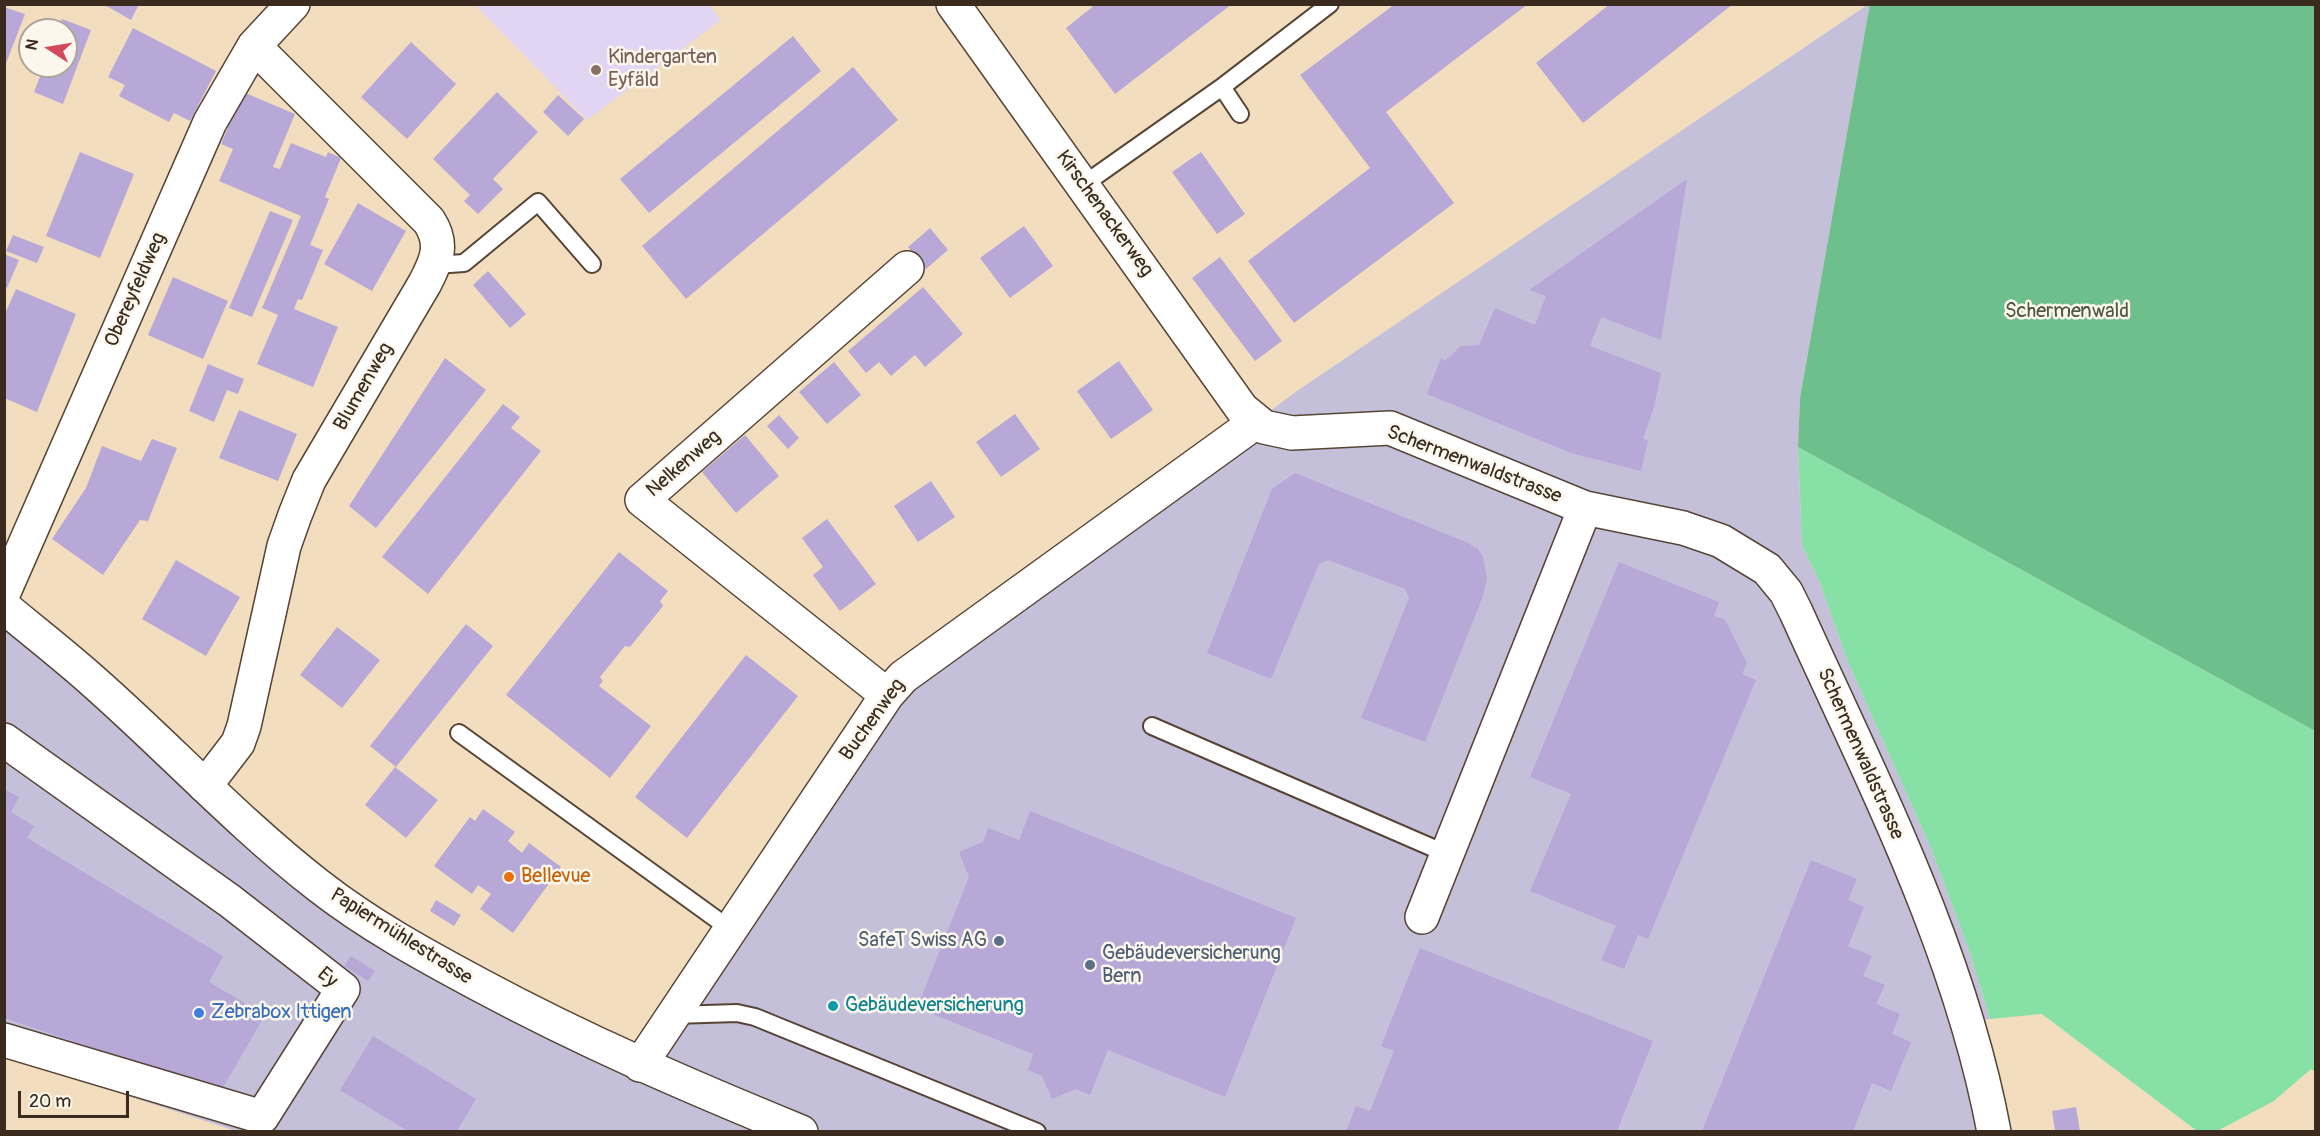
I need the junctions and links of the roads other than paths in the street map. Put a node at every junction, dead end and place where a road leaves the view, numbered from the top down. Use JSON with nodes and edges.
{"nodes":[{"id":1,"x":293,"y":4,"type":"edge"},
{"id":2,"x":953,"y":4,"type":"edge"},
{"id":3,"x":1330,"y":4,"type":"edge"},
{"id":4,"x":254,"y":46,"type":"junction"},
{"id":5,"x":1222,"y":87,"type":"junction"},
{"id":6,"x":1240,"y":114,"type":"dead end"},
{"id":7,"x":1083,"y":185,"type":"junction"},
{"id":8,"x":592,"y":264,"type":"dead end"},
{"id":9,"x":435,"y":265,"type":"junction"},
{"id":10,"x":907,"y":268,"type":"dead end"},
{"id":11,"x":1256,"y":422,"type":"junction"},
{"id":12,"x":1585,"y":508,"type":"junction"},
{"id":13,"x":4,"y":592,"type":"edge"},
{"id":14,"x":4,"y":608,"type":"edge"},
{"id":15,"x":887,"y":695,"type":"junction"},
{"id":16,"x":1152,"y":726,"type":"dead end"},
{"id":17,"x":459,"y":733,"type":"dead end"},
{"id":18,"x":4,"y":740,"type":"edge"},
{"id":19,"x":205,"y":786,"type":"junction"},
{"id":20,"x":1447,"y":854,"type":"junction"},
{"id":21,"x":1422,"y":917,"type":"dead end"},
{"id":22,"x":730,"y":929,"type":"junction"},
{"id":23,"x":672,"y":1015,"type":"junction"},
{"id":24,"x":4,"y":1040,"type":"edge"},
{"id":25,"x":640,"y":1065,"type":"junction"},
{"id":26,"x":801,"y":1131,"type":"edge"},
{"id":27,"x":1037,"y":1131,"type":"edge"},
{"id":28,"x":1994,"y":1131,"type":"edge"}],
"edges":[{"from":1,"to":4,"type":"street","name":"Obereyfeldweg"},
{"from":2,"to":7,"type":"street","name":"Kirschenackerweg"},
{"from":3,"to":5,"type":"lane"},
{"from":4,"to":9,"type":"street","name":"Blumenweg"},
{"from":4,"to":13,"type":"street","name":"Obereyfeldweg"},
{"from":5,"to":6,"type":"lane"},
{"from":5,"to":7,"type":"lane"},
{"from":7,"to":11,"type":"street","name":"Kirschenackerweg"},
{"from":8,"to":9,"type":"lane"},
{"from":9,"to":19,"type":"street","name":"Blumenweg"},
{"from":10,"to":15,"type":"street","name":"Nelkenweg"},
{"from":11,"to":12,"type":"street","name":"Schermenwaldstrasse"},
{"from":11,"to":15,"type":"street","name":"Buchenweg"},
{"from":12,"to":20,"type":"street","name":"Schermenwaldstrasse"},
{"from":12,"to":28,"type":"street","name":"Schermenwaldstrasse"},
{"from":14,"to":19,"type":"street","name":"Papiermühlestrasse"},
{"from":15,"to":22,"type":"street","name":"Buchenweg"},
{"from":16,"to":20,"type":"lane"},
{"from":17,"to":22,"type":"lane"},
{"from":18,"to":24,"type":"street","name":"Ey"},
{"from":19,"to":25,"type":"street","name":"Papiermühlestrasse"},
{"from":20,"to":21,"type":"street","name":"Schermenwaldstrasse"},
{"from":22,"to":23,"type":"street","name":"Buchenweg"},
{"from":23,"to":25,"type":"street","name":"Buchenweg"},
{"from":23,"to":27,"type":"lane"},
{"from":25,"to":26,"type":"street","name":"Papiermühlestrasse"}]}
